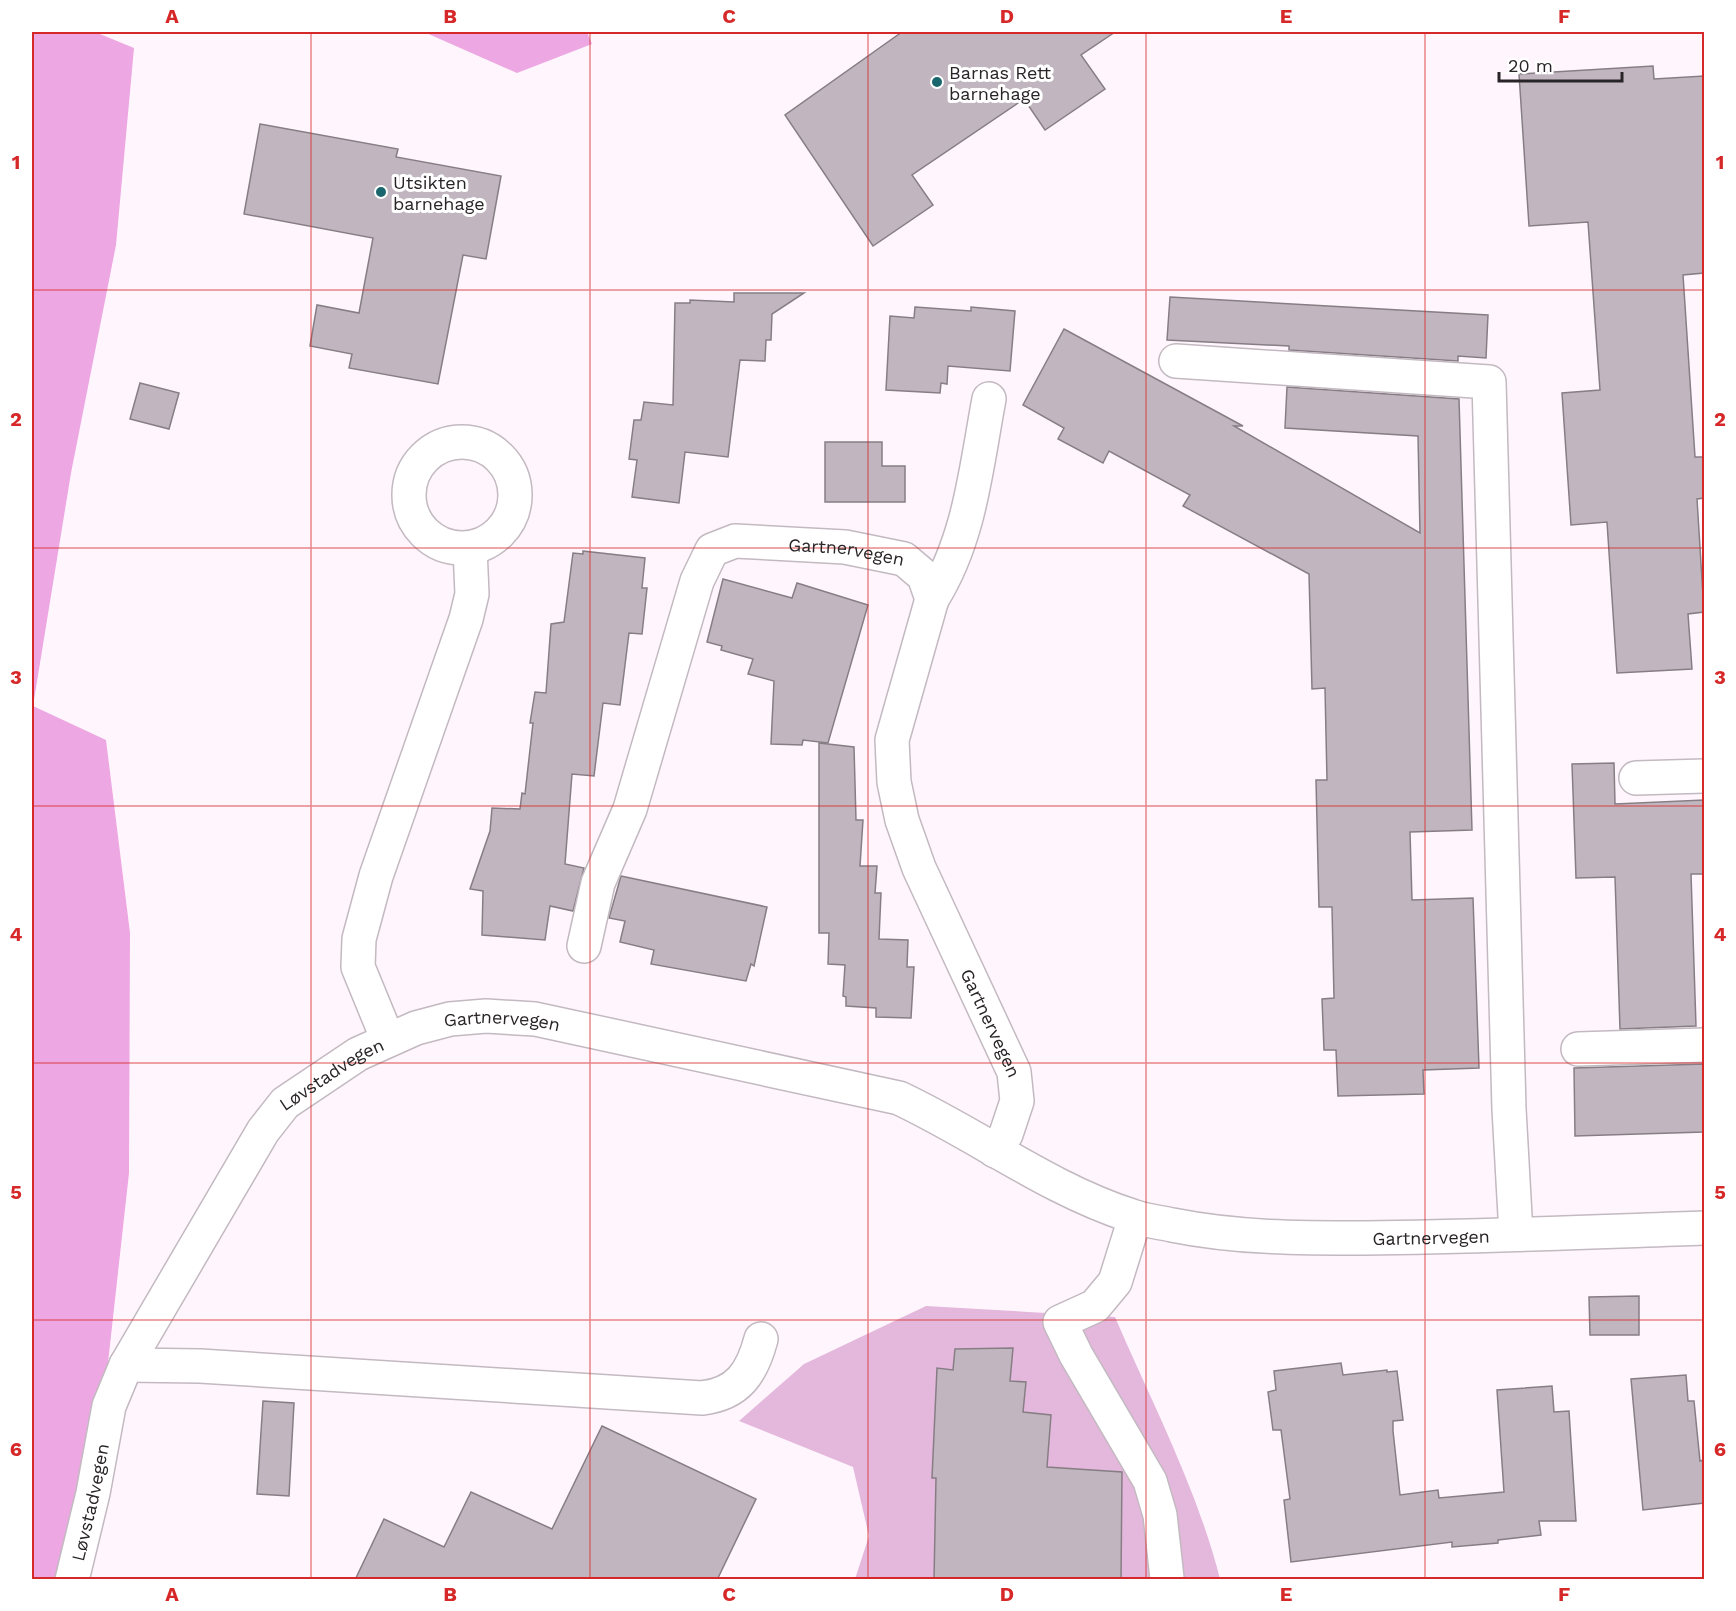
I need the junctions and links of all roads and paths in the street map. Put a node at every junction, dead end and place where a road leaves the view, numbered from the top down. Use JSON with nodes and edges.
{"nodes":[{"id":1,"x":1176,"y":361,"type":"dead end"},
{"id":2,"x":989,"y":399,"type":"dead end"},
{"id":3,"x":470,"y":548,"type":"dead end"},
{"id":4,"x":932,"y":599,"type":"junction"},
{"id":5,"x":1704,"y":776,"type":"edge"},
{"id":6,"x":1636,"y":778,"type":"dead end"},
{"id":7,"x":584,"y":946,"type":"dead end"},
{"id":8,"x":388,"y":1040,"type":"junction"},
{"id":9,"x":1704,"y":1045,"type":"edge"},
{"id":10,"x":1578,"y":1049,"type":"dead end"},
{"id":11,"x":994,"y":1151,"type":"junction"},
{"id":12,"x":1135,"y":1218,"type":"junction"},
{"id":13,"x":1704,"y":1228,"type":"edge"},
{"id":14,"x":1516,"y":1234,"type":"junction"},
{"id":15,"x":761,"y":1340,"type":"dead end"},
{"id":16,"x":126,"y":1365,"type":"junction"},
{"id":17,"x":1167,"y":1578,"type":"edge"},
{"id":18,"x":72,"y":1580,"type":"edge"}],
"edges":[{"from":1,"to":14,"type":"street"},
{"from":2,"to":4,"type":"street"},
{"from":3,"to":8,"type":"street","name":"Løvstadvegen"},
{"from":4,"to":7,"type":"street","name":"Gartnervegen"},
{"from":4,"to":11,"type":"street","name":"Gartnervegen"},
{"from":5,"to":6,"type":"street"},
{"from":8,"to":11,"type":"street","name":"Gartnervegen"},
{"from":8,"to":16,"type":"street","name":"Løvstadvegen"},
{"from":9,"to":10,"type":"street"},
{"from":11,"to":12,"type":"street","name":"Gartnervegen"},
{"from":12,"to":14,"type":"street","name":"Gartnervegen"},
{"from":12,"to":17,"type":"street"},
{"from":13,"to":14,"type":"street","name":"Gartnervegen"},
{"from":15,"to":16,"type":"street"},
{"from":16,"to":18,"type":"street","name":"Løvstadvegen"}]}
